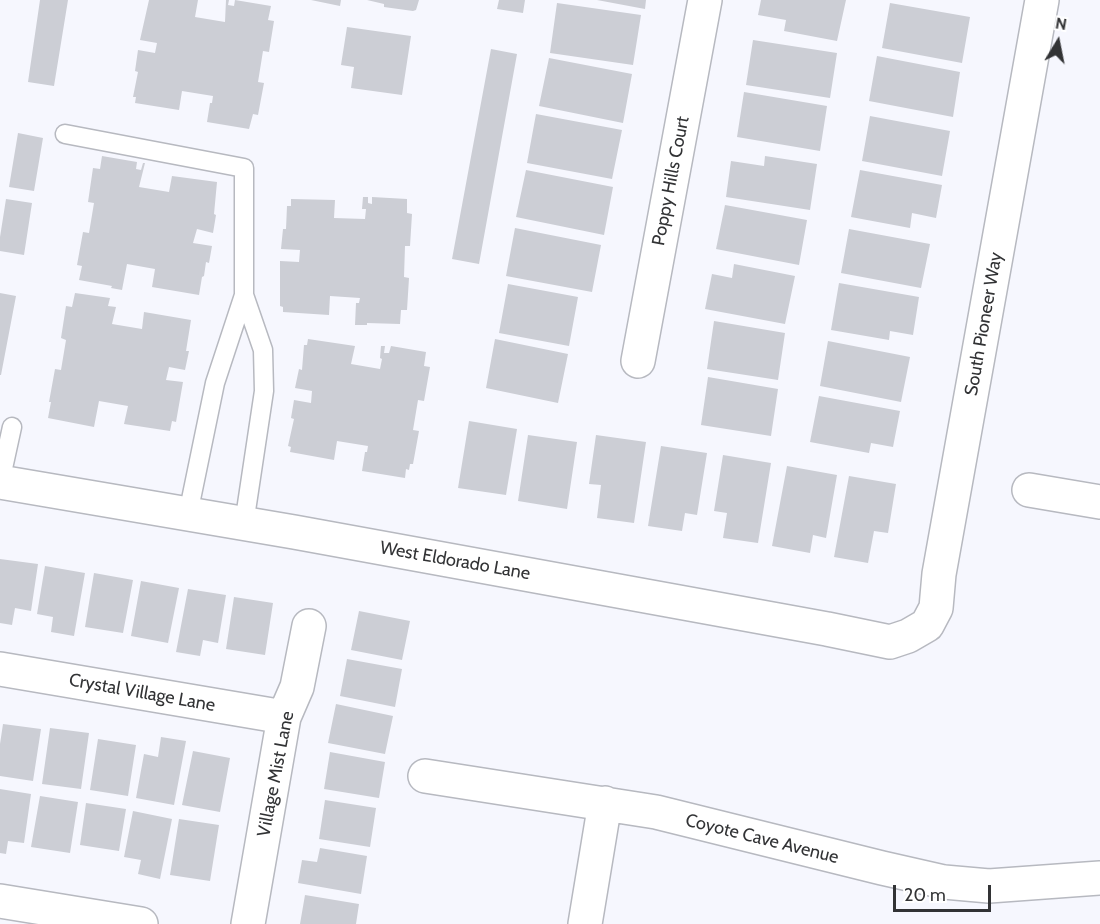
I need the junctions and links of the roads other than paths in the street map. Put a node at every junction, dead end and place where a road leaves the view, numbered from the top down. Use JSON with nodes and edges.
{"nodes":[{"id":1,"x":705,"y":0,"type":"edge"},
{"id":2,"x":1042,"y":0,"type":"edge"},
{"id":3,"x":65,"y":134,"type":"dead end"},
{"id":4,"x":244,"y":295,"type":"junction"},
{"id":5,"x":638,"y":361,"type":"dead end"},
{"id":6,"x":12,"y":427,"type":"dead end"},
{"id":7,"x":0,"y":482,"type":"edge"},
{"id":8,"x":1029,"y":490,"type":"dead end"},
{"id":9,"x":1100,"y":502,"type":"edge"},
{"id":10,"x":188,"y":514,"type":"junction"},
{"id":11,"x":244,"y":524,"type":"junction"},
{"id":12,"x":309,"y":626,"type":"dead end"},
{"id":13,"x":908,"y":636,"type":"joint"},
{"id":14,"x":0,"y":669,"type":"edge"},
{"id":15,"x":284,"y":717,"type":"junction"},
{"id":16,"x":424,"y":776,"type":"dead end"},
{"id":17,"x":605,"y":803,"type":"junction"},
{"id":18,"x":1100,"y":878,"type":"edge"},
{"id":19,"x":0,"y":901,"type":"edge"},
{"id":20,"x":141,"y":924,"type":"edge"},
{"id":21,"x":248,"y":924,"type":"edge"},
{"id":22,"x":585,"y":924,"type":"edge"}],
"edges":[{"from":1,"to":5,"type":"street","name":"Poppy Hills Court"},
{"from":2,"to":13,"type":"street","name":"South Pioneer Way"},
{"from":3,"to":4,"type":"lane"},
{"from":4,"to":10,"type":"lane"},
{"from":4,"to":11,"type":"lane"},
{"from":6,"to":7,"type":"lane"},
{"from":7,"to":10,"type":"street","name":"West Eldorado Lane"},
{"from":8,"to":9,"type":"street"},
{"from":10,"to":11,"type":"street","name":"West Eldorado Lane"},
{"from":11,"to":13,"type":"street","name":"West Eldorado Lane"},
{"from":12,"to":15,"type":"street","name":"Village Mist Lane"},
{"from":14,"to":15,"type":"street","name":"Crystal Village Lane"},
{"from":15,"to":21,"type":"street","name":"Village Mist Lane"},
{"from":16,"to":17,"type":"street","name":"Coyote Cave Avenue"},
{"from":17,"to":18,"type":"street","name":"Coyote Cave Avenue"},
{"from":17,"to":22,"type":"street"},
{"from":19,"to":20,"type":"street"}]}
